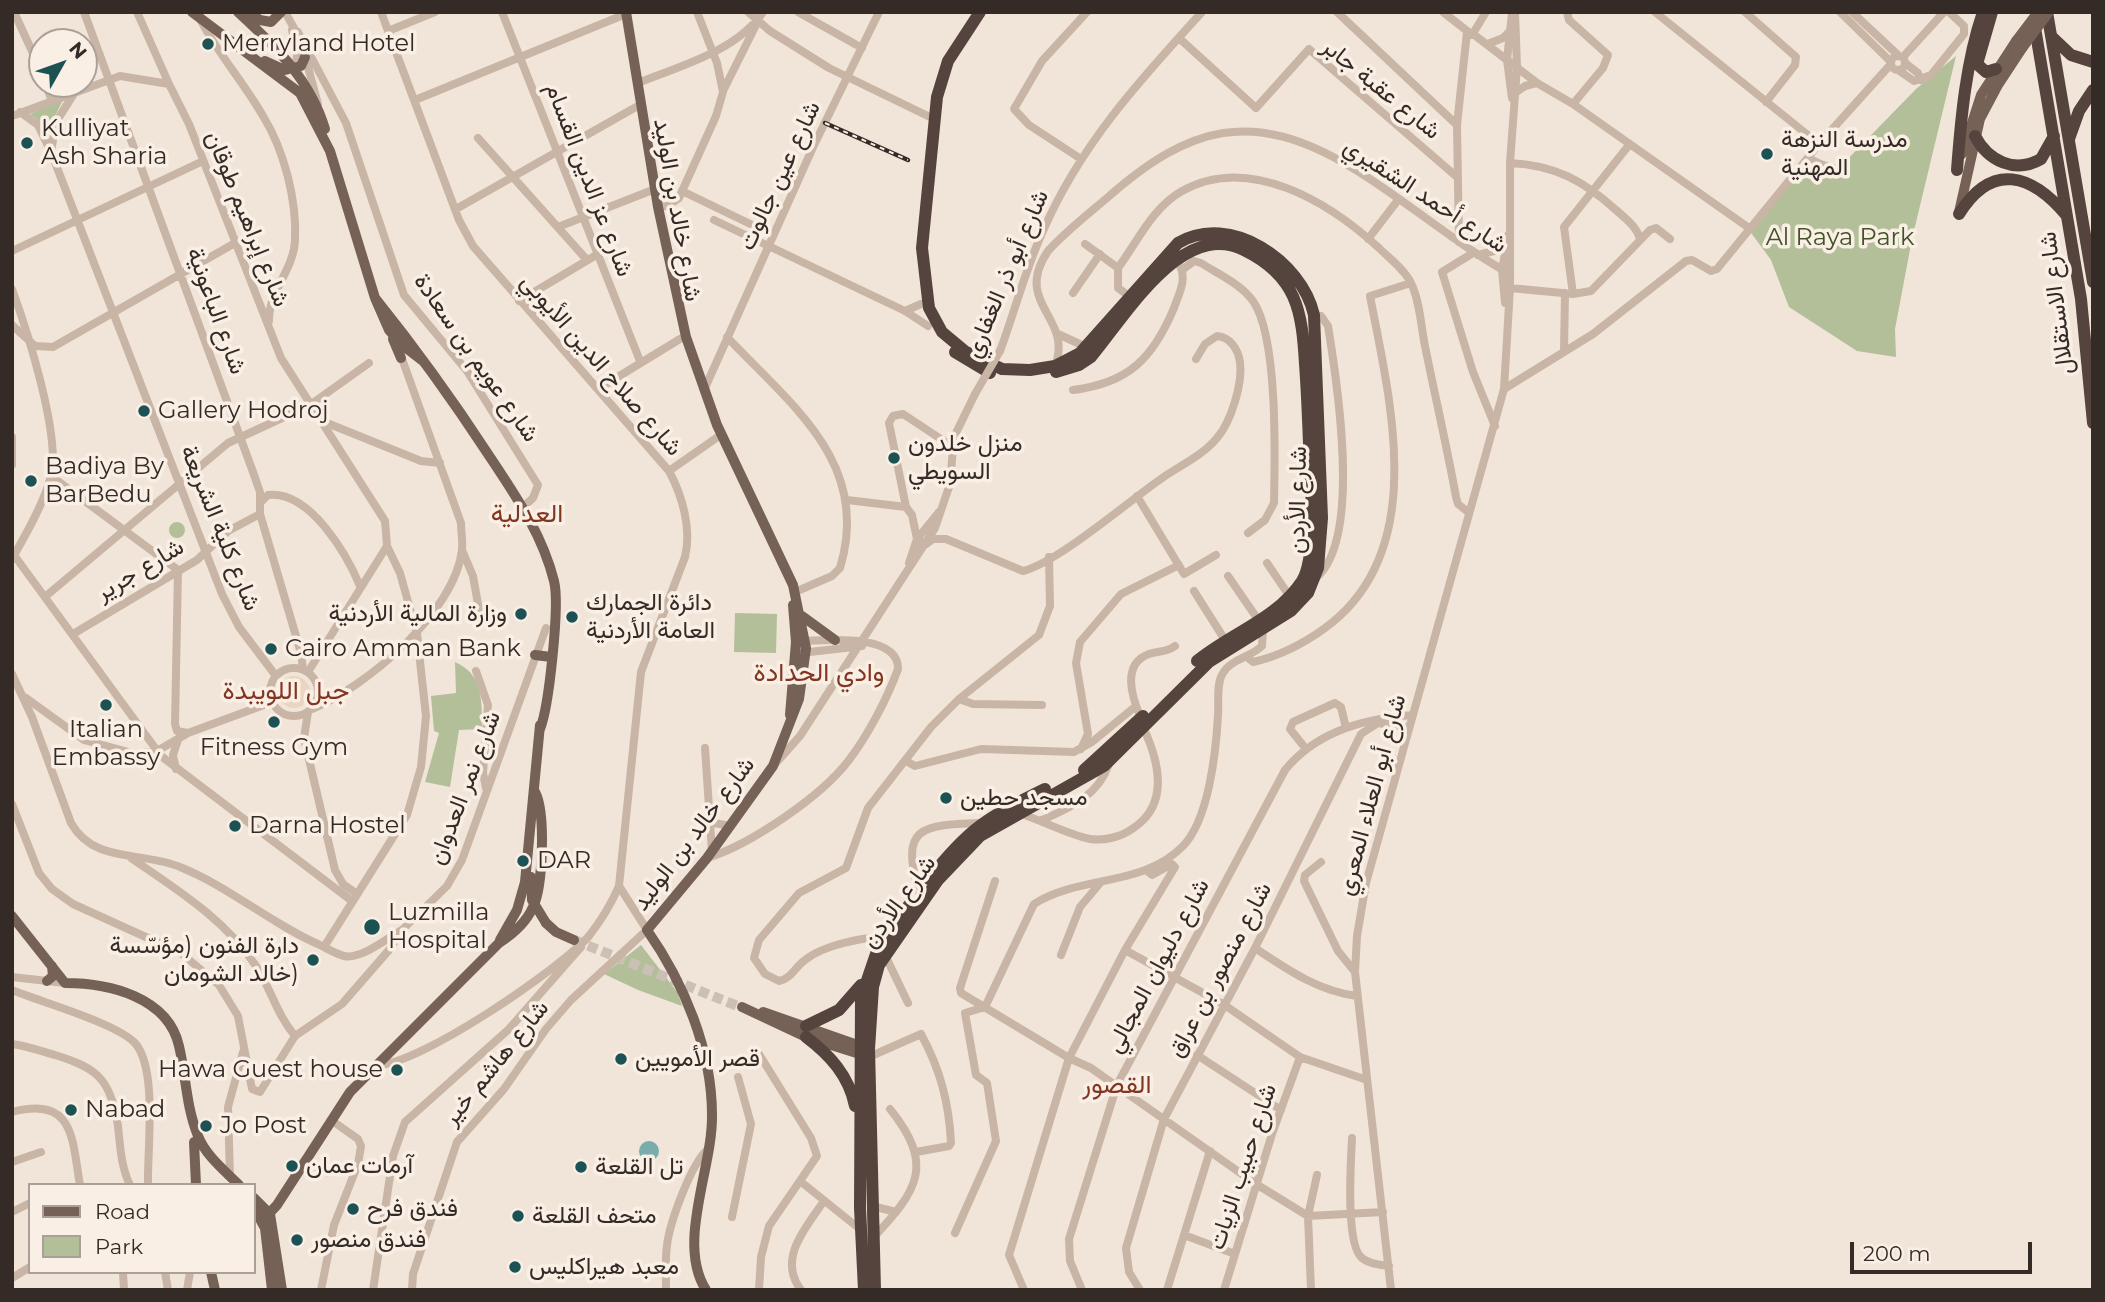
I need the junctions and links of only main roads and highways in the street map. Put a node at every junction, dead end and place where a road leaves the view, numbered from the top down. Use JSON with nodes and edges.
{"nodes":[{"id":1,"x":192,"y":12,"type":"edge"},
{"id":2,"x":238,"y":12,"type":"edge"},
{"id":3,"x":248,"y":12,"type":"edge"},
{"id":4,"x":972,"y":12,"type":"edge"},
{"id":5,"x":980,"y":12,"type":"edge"},
{"id":6,"x":1983,"y":12,"type":"edge"},
{"id":7,"x":1992,"y":12,"type":"edge"},
{"id":8,"x":2032,"y":12,"type":"edge"},
{"id":9,"x":2038,"y":12,"type":"edge"},
{"id":10,"x":2048,"y":12,"type":"edge"},
{"id":11,"x":285,"y":14,"type":"edge"},
{"id":12,"x":622,"y":14,"type":"edge"},
{"id":13,"x":2051,"y":36,"type":"junction"},
{"id":14,"x":2020,"y":44,"type":"junction"},
{"id":15,"x":235,"y":45,"type":"junction"},
{"id":16,"x":305,"y":57,"type":"road end"},
{"id":17,"x":2093,"y":62,"type":"edge"},
{"id":18,"x":295,"y":69,"type":"junction"},
{"id":19,"x":1996,"y":69,"type":"junction"},
{"id":20,"x":2093,"y":90,"type":"edge"},
{"id":21,"x":1975,"y":136,"type":"junction"},
{"id":22,"x":2054,"y":136,"type":"junction"},
{"id":23,"x":2068,"y":142,"type":"junction"},
{"id":24,"x":330,"y":151,"type":"junction"},
{"id":25,"x":928,"y":152,"type":"junction"},
{"id":26,"x":926,"y":169,"type":"junction"},
{"id":27,"x":1957,"y":170,"type":"joint"},
{"id":28,"x":1959,"y":214,"type":"joint"},
{"id":29,"x":2068,"y":217,"type":"junction"},
{"id":30,"x":2092,"y":277,"type":"edge"},
{"id":31,"x":375,"y":298,"type":"junction"},
{"id":32,"x":407,"y":351,"type":"junction"},
{"id":33,"x":2093,"y":365,"type":"edge"},
{"id":34,"x":698,"y":376,"type":"junction"},
{"id":35,"x":2088,"y":386,"type":"junction"},
{"id":36,"x":1314,"y":417,"type":"junction"},
{"id":37,"x":2093,"y":423,"type":"edge"},
{"id":38,"x":782,"y":561,"type":"junction"},
{"id":39,"x":551,"y":573,"type":"junction"},
{"id":40,"x":802,"y":616,"type":"junction"},
{"id":41,"x":1261,"y":626,"type":"junction"},
{"id":42,"x":835,"y":640,"type":"road end"},
{"id":43,"x":801,"y":647,"type":"junction"},
{"id":44,"x":543,"y":656,"type":"junction"},
{"id":45,"x":1140,"y":717,"type":"junction"},
{"id":46,"x":535,"y":792,"type":"junction"},
{"id":47,"x":517,"y":910,"type":"junction"},
{"id":48,"x":528,"y":915,"type":"junction"},
{"id":49,"x":12,"y":916,"type":"edge"},
{"id":50,"x":573,"y":940,"type":"tunnel mouth"},
{"id":51,"x":499,"y":943,"type":"junction"},
{"id":52,"x":43,"y":953,"type":"junction"},
{"id":53,"x":52,"y":966,"type":"junction"},
{"id":54,"x":865,"y":979,"type":"junction"},
{"id":55,"x":47,"y":981,"type":"road end"},
{"id":56,"x":81,"y":983,"type":"junction"},
{"id":57,"x":741,"y":1007,"type":"tunnel mouth"},
{"id":58,"x":806,"y":1031,"type":"junction"},
{"id":59,"x":864,"y":1052,"type":"junction"},
{"id":60,"x":191,"y":1116,"type":"junction"},
{"id":61,"x":859,"y":1124,"type":"junction"},
{"id":62,"x":194,"y":1142,"type":"junction"},
{"id":63,"x":233,"y":1182,"type":"edge"},
{"id":64,"x":196,"y":1183,"type":"edge"},
{"id":65,"x":261,"y":1212,"type":"edge"},
{"id":66,"x":272,"y":1290,"type":"edge"},
{"id":67,"x":282,"y":1290,"type":"edge"},
{"id":68,"x":706,"y":1290,"type":"edge"},
{"id":69,"x":864,"y":1290,"type":"edge"},
{"id":70,"x":875,"y":1290,"type":"edge"}],
"edges":[{"from":1,"to":15,"type":"main road"},
{"from":2,"to":18,"type":"main road"},
{"from":3,"to":11,"type":"main road"},
{"from":4,"to":25,"type":"highway","name":"شارع الأردن"},
{"from":5,"to":25,"type":"highway","name":"شارع الأردن"},
{"from":6,"to":27,"type":"highway"},
{"from":7,"to":19,"type":"highway"},
{"from":8,"to":22,"type":"highway","name":"شارع الاستقلال"},
{"from":9,"to":14,"type":"main road","bridge":true},
{"from":10,"to":13,"type":"highway","name":"شارع الاستقلال"},
{"from":10,"to":14,"type":"main road","bridge":true},
{"from":12,"to":34,"type":"main road","name":"شارع خالد بن الوليد"},
{"from":12,"to":34,"type":"main road","name":"شارع خالد بن الوليد"},
{"from":13,"to":17,"type":"highway"},
{"from":13,"to":23,"type":"highway","name":"شارع الاستقلال"},
{"from":14,"to":19,"type":"main road"},
{"from":14,"to":21,"type":"main road"},
{"from":15,"to":18,"type":"main road"},
{"from":15,"to":24,"type":"main road"},
{"from":16,"to":18,"type":"main road"},
{"from":18,"to":24,"type":"main road"},
{"from":19,"to":27,"type":"main road"},
{"from":20,"to":23,"type":"highway"},
{"from":21,"to":22,"type":"highway"},
{"from":21,"to":28,"type":"main road"},
{"from":22,"to":29,"type":"highway","name":"شارع الاستقلال"},
{"from":23,"to":30,"type":"highway","name":"شارع الاستقلال"},
{"from":24,"to":31,"type":"main road"},
{"from":25,"to":26,"type":"highway","name":"شارع الأردن"},
{"from":26,"to":36,"type":"highway","name":"شارع الأردن"},
{"from":26,"to":36,"type":"highway","name":"شارع الأردن"},
{"from":28,"to":29,"type":"highway"},
{"from":29,"to":35,"type":"highway","name":"شارع الاستقلال"},
{"from":31,"to":32,"type":"main road"},
{"from":31,"to":32,"type":"main road"},
{"from":32,"to":39,"type":"main road"},
{"from":33,"to":35,"type":"highway"},
{"from":34,"to":38,"type":"main road","name":"شارع خالد بن الوليد"},
{"from":35,"to":37,"type":"highway","name":"شارع الاستقلال"},
{"from":36,"to":41,"type":"highway","name":"شارع الأردن"},
{"from":36,"to":41,"type":"highway","name":"شارع الأردن"},
{"from":38,"to":40,"type":"main road","name":"شارع خالد بن الوليد"},
{"from":38,"to":43,"type":"main road","name":"شارع خالد بن الوليد"},
{"from":39,"to":44,"type":"main road"},
{"from":39,"to":44,"type":"main road"},
{"from":40,"to":42,"type":"main road"},
{"from":40,"to":43,"type":"main road","name":"شارع خالد بن الوليد"},
{"from":41,"to":45,"type":"highway","name":"شارع الأردن"},
{"from":41,"to":45,"type":"highway","name":"شارع الأردن"},
{"from":43,"to":68,"type":"main road","name":"شارع خالد بن الوليد"},
{"from":44,"to":46,"type":"main road"},
{"from":45,"to":54,"type":"highway","name":"شارع الأردن"},
{"from":45,"to":59,"type":"highway","name":"شارع الأردن"},
{"from":46,"to":47,"type":"main road"},
{"from":46,"to":48,"type":"main road"},
{"from":46,"to":50,"type":"main road","bridge":true},
{"from":47,"to":48,"type":"main road"},
{"from":47,"to":51,"type":"main road"},
{"from":48,"to":51,"type":"main road"},
{"from":49,"to":52,"type":"main road"},
{"from":51,"to":65,"type":"main road"},
{"from":52,"to":53,"type":"main road"},
{"from":52,"to":56,"type":"main road"},
{"from":53,"to":55,"type":"main road"},
{"from":53,"to":56,"type":"main road"},
{"from":54,"to":58,"type":"highway"},
{"from":54,"to":59,"type":"highway","name":"شارع الأردن"},
{"from":56,"to":60,"type":"main road"},
{"from":57,"to":58,"type":"main road"},
{"from":58,"to":59,"type":"main road"},
{"from":58,"to":61,"type":"highway"},
{"from":59,"to":61,"type":"highway","name":"شارع الأردن"},
{"from":59,"to":70,"type":"highway","name":"شارع الأردن"},
{"from":60,"to":62,"type":"main road"},
{"from":60,"to":63,"type":"main road"},
{"from":61,"to":69,"type":"highway","name":"شارع الأردن"},
{"from":62,"to":63,"type":"main road"},
{"from":62,"to":64,"type":"main road"},
{"from":65,"to":66,"type":"main road"},
{"from":65,"to":67,"type":"main road"}]}
